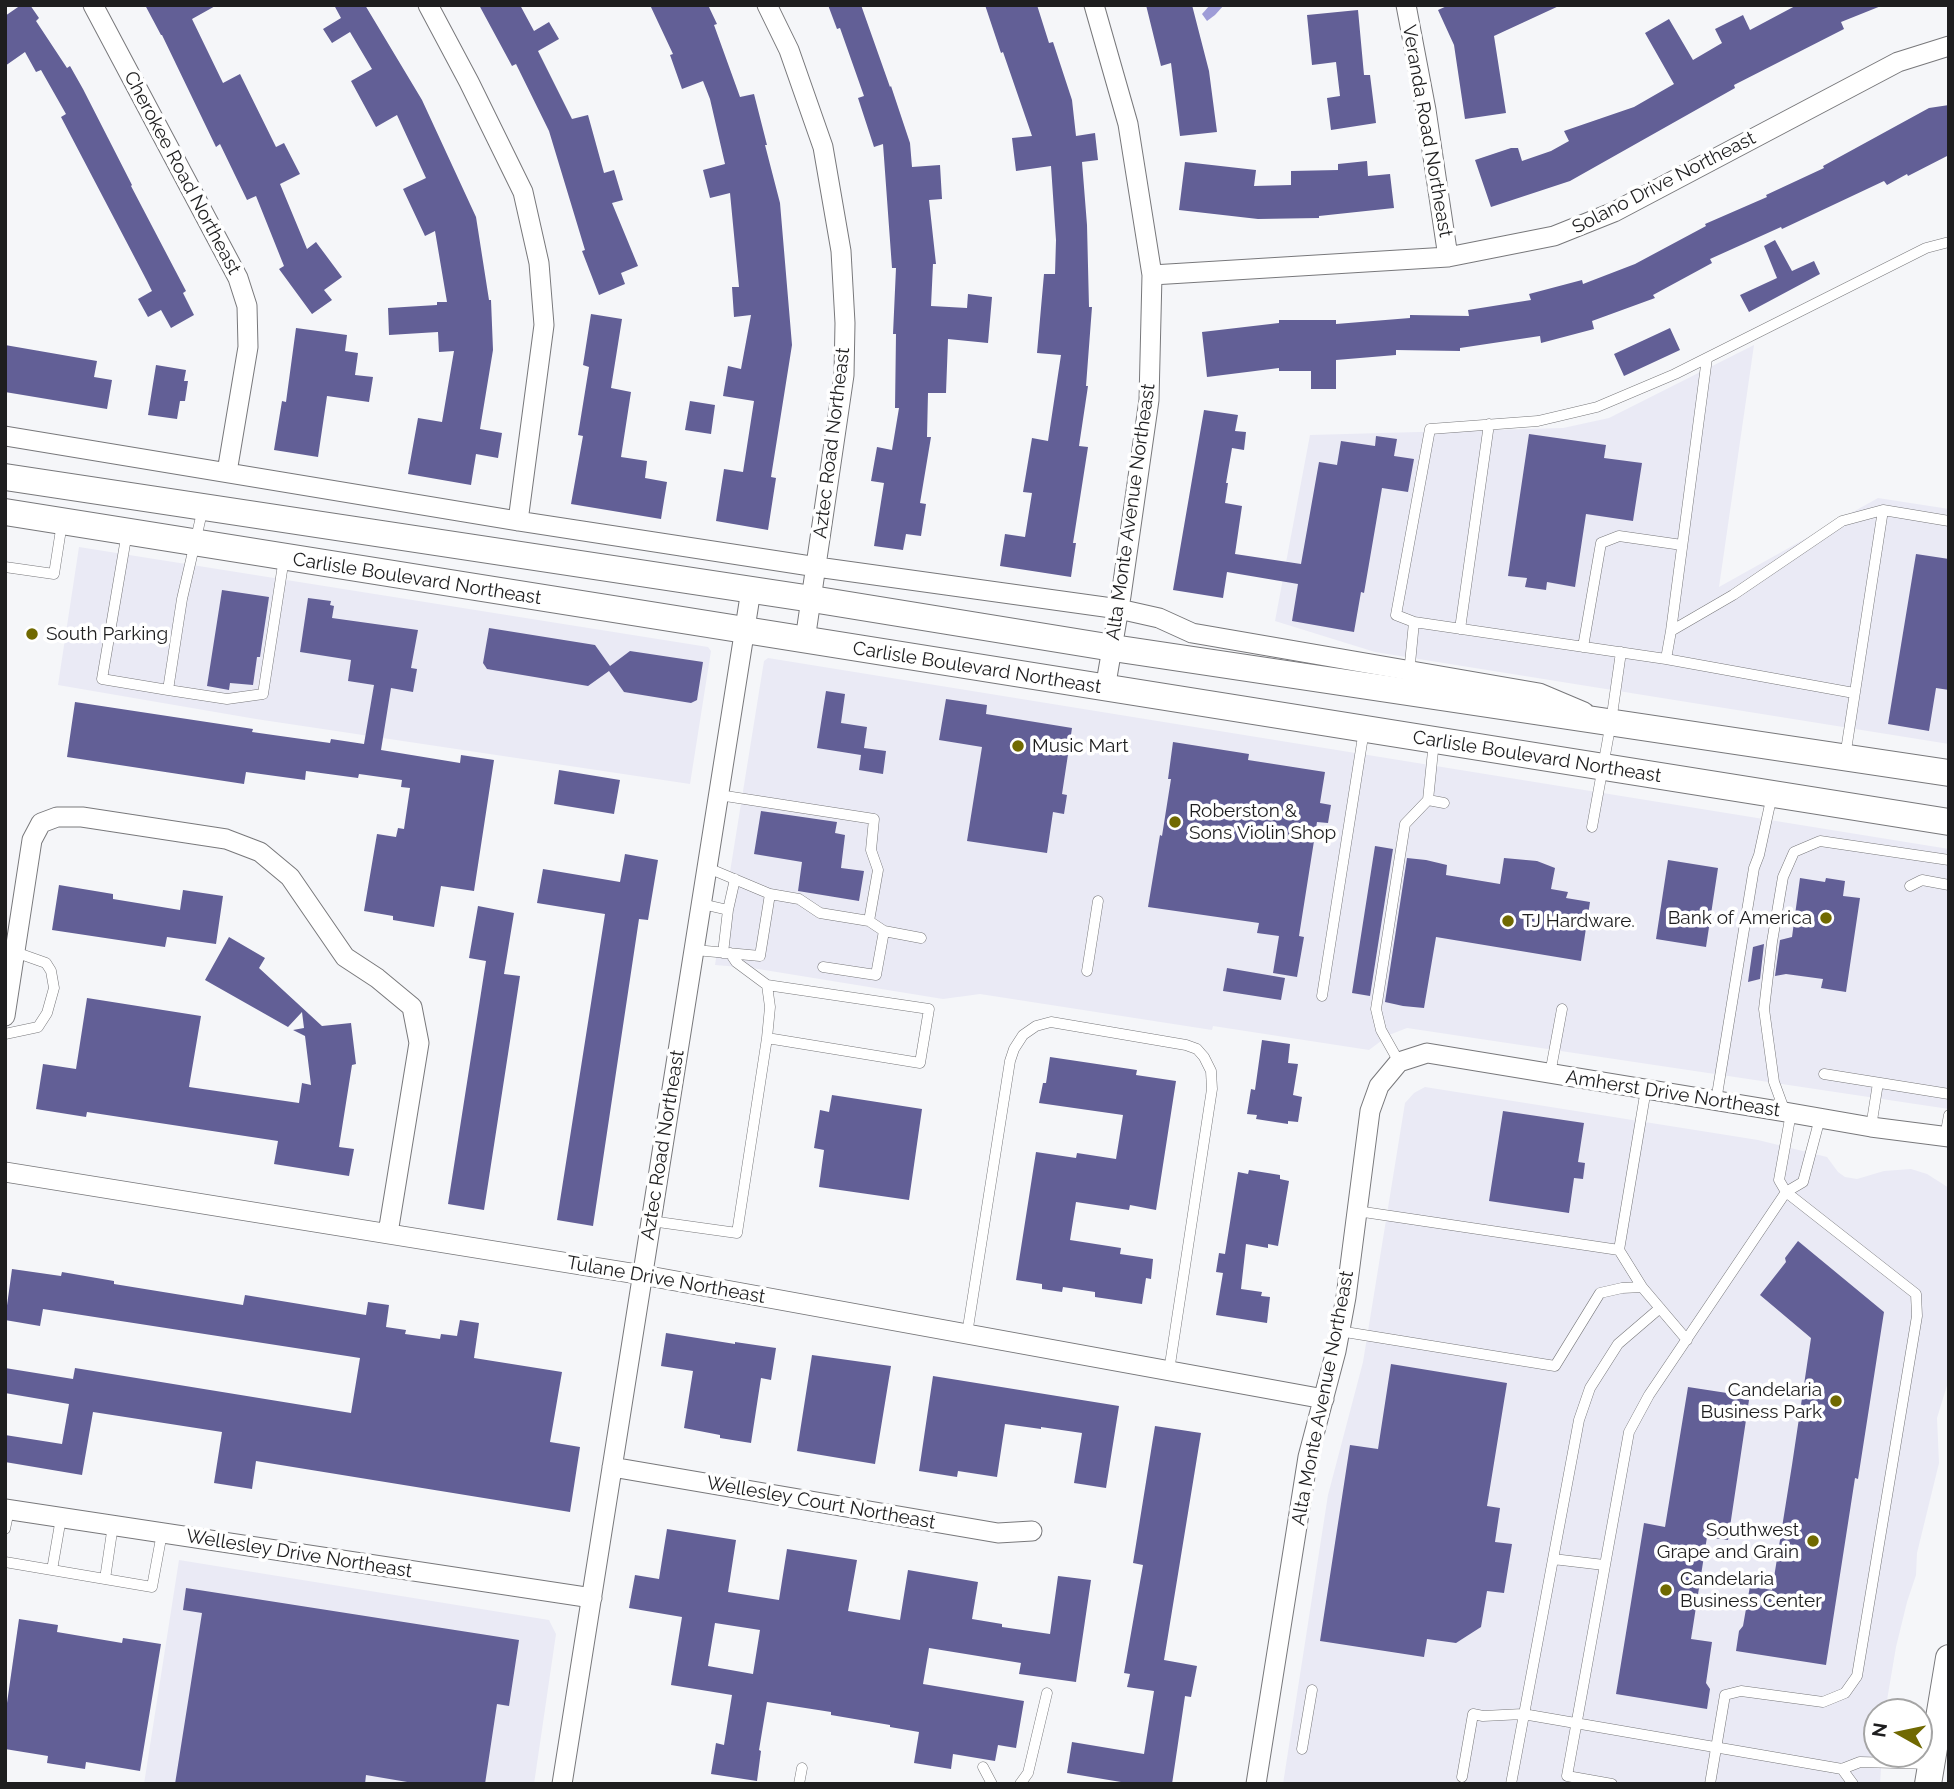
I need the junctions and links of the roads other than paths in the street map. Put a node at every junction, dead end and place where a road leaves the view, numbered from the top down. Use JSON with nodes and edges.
{"nodes":[{"id":1,"x":93,"y":5,"type":"edge"},
{"id":2,"x":428,"y":5,"type":"edge"},
{"id":3,"x":767,"y":5,"type":"edge"},
{"id":4,"x":1094,"y":5,"type":"edge"},
{"id":5,"x":1406,"y":5,"type":"edge"},
{"id":6,"x":1949,"y":46,"type":"edge"},
{"id":7,"x":1949,"y":242,"type":"edge"},
{"id":8,"x":1448,"y":257,"type":"junction"},
{"id":9,"x":1152,"y":275,"type":"junction"},
{"id":10,"x":1707,"y":358,"type":"junction"},
{"id":11,"x":1489,"y":424,"type":"junction"},
{"id":12,"x":5,"y":436,"type":"edge"},
{"id":13,"x":227,"y":472,"type":"junction"},
{"id":14,"x":5,"y":477,"type":"edge"},
{"id":15,"x":203,"y":508,"type":"junction"},
{"id":16,"x":1883,"y":510,"type":"junction"},
{"id":17,"x":5,"y":513,"type":"edge"},
{"id":18,"x":518,"y":521,"type":"junction"},
{"id":19,"x":1949,"y":521,"type":"edge"},
{"id":20,"x":63,"y":522,"type":"junction"},
{"id":21,"x":127,"y":532,"type":"junction"},
{"id":22,"x":194,"y":544,"type":"junction"},
{"id":23,"x":1682,"y":545,"type":"junction"},
{"id":24,"x":284,"y":558,"type":"junction"},
{"id":25,"x":5,"y":567,"type":"edge"},
{"id":26,"x":817,"y":567,"type":"junction"},
{"id":27,"x":751,"y":590,"type":"junction"},
{"id":28,"x":812,"y":599,"type":"junction"},
{"id":29,"x":1119,"y":609,"type":"junction"},
{"id":30,"x":1414,"y":622,"type":"junction"},
{"id":31,"x":1460,"y":629,"type":"junction"},
{"id":32,"x":746,"y":631,"type":"junction"},
{"id":33,"x":1671,"y":631,"type":"junction"},
{"id":34,"x":804,"y":640,"type":"junction"},
{"id":35,"x":1583,"y":647,"type":"junction"},
{"id":36,"x":1113,"y":648,"type":"junction"},
{"id":37,"x":1621,"y":652,"type":"junction"},
{"id":38,"x":1666,"y":659,"type":"junction"},
{"id":39,"x":1408,"y":681,"type":"junction"},
{"id":40,"x":1105,"y":689,"type":"junction"},
{"id":41,"x":168,"y":690,"type":"junction"},
{"id":42,"x":1854,"y":693,"type":"junction"},
{"id":43,"x":1611,"y":722,"type":"junction"},
{"id":44,"x":1364,"y":729,"type":"junction"},
{"id":45,"x":1434,"y":741,"type":"junction"},
{"id":46,"x":1844,"y":757,"type":"junction"},
{"id":47,"x":1603,"y":767,"type":"junction"},
{"id":48,"x":1949,"y":773,"type":"edge"},
{"id":49,"x":1772,"y":794,"type":"junction"},
{"id":50,"x":719,"y":795,"type":"junction"},
{"id":51,"x":1428,"y":800,"type":"junction"},
{"id":52,"x":1444,"y":803,"type":"dead end"},
{"id":53,"x":1949,"y":822,"type":"edge"},
{"id":54,"x":1592,"y":827,"type":"dead end"},
{"id":55,"x":1949,"y":860,"type":"edge"},
{"id":56,"x":708,"y":867,"type":"junction"},
{"id":57,"x":735,"y":879,"type":"junction"},
{"id":58,"x":1949,"y":885,"type":"edge"},
{"id":59,"x":1910,"y":886,"type":"dead end"},
{"id":60,"x":770,"y":894,"type":"junction"},
{"id":61,"x":1098,"y":901,"type":"dead end"},
{"id":62,"x":702,"y":904,"type":"junction"},
{"id":63,"x":728,"y":910,"type":"junction"},
{"id":64,"x":869,"y":921,"type":"junction"},
{"id":65,"x":884,"y":931,"type":"junction"},
{"id":66,"x":921,"y":938,"type":"dead end"},
{"id":67,"x":695,"y":950,"type":"junction"},
{"id":68,"x":15,"y":952,"type":"junction"},
{"id":69,"x":726,"y":953,"type":"junction"},
{"id":70,"x":823,"y":967,"type":"dead end"},
{"id":71,"x":1087,"y":971,"type":"dead end"},
{"id":72,"x":767,"y":985,"type":"junction"},
{"id":73,"x":1322,"y":996,"type":"dead end"},
{"id":74,"x":1562,"y":1009,"type":"dead end"},
{"id":75,"x":5,"y":1016,"type":"edge"},
{"id":76,"x":5,"y":1034,"type":"edge"},
{"id":77,"x":767,"y":1038,"type":"junction"},
{"id":78,"x":1399,"y":1062,"type":"junction"},
{"id":79,"x":1550,"y":1074,"type":"junction"},
{"id":80,"x":1824,"y":1074,"type":"dead end"},
{"id":81,"x":1878,"y":1083,"type":"junction"},
{"id":82,"x":1646,"y":1089,"type":"junction"},
{"id":83,"x":1949,"y":1094,"type":"edge"},
{"id":84,"x":1716,"y":1101,"type":"junction"},
{"id":85,"x":1788,"y":1112,"type":"junction"},
{"id":86,"x":1949,"y":1115,"type":"edge"},
{"id":87,"x":1820,"y":1118,"type":"junction"},
{"id":88,"x":1871,"y":1127,"type":"junction"},
{"id":89,"x":1947,"y":1137,"type":"edge"},
{"id":90,"x":5,"y":1172,"type":"edge"},
{"id":91,"x":1786,"y":1192,"type":"junction"},
{"id":92,"x":1357,"y":1211,"type":"junction"},
{"id":93,"x":651,"y":1222,"type":"junction"},
{"id":94,"x":388,"y":1233,"type":"junction"},
{"id":95,"x":1619,"y":1250,"type":"junction"},
{"id":96,"x":643,"y":1275,"type":"junction"},
{"id":97,"x":1642,"y":1287,"type":"junction"},
{"id":98,"x":1660,"y":1308,"type":"junction"},
{"id":99,"x":1339,"y":1331,"type":"junction"},
{"id":100,"x":967,"y":1334,"type":"junction"},
{"id":101,"x":1687,"y":1340,"type":"junction"},
{"id":102,"x":1169,"y":1371,"type":"junction"},
{"id":103,"x":1324,"y":1399,"type":"junction"},
{"id":104,"x":612,"y":1468,"type":"junction"},
{"id":105,"x":6,"y":1516,"type":"edge"},
{"id":106,"x":61,"y":1518,"type":"junction"},
{"id":107,"x":113,"y":1525,"type":"junction"},
{"id":108,"x":1032,"y":1531,"type":"dead end"},
{"id":109,"x":162,"y":1533,"type":"junction"},
{"id":110,"x":1553,"y":1559,"type":"junction"},
{"id":111,"x":5,"y":1562,"type":"edge"},
{"id":112,"x":1604,"y":1565,"type":"junction"},
{"id":113,"x":52,"y":1570,"type":"junction"},
{"id":114,"x":104,"y":1579,"type":"junction"},
{"id":115,"x":592,"y":1598,"type":"junction"},
{"id":116,"x":1949,"y":1659,"type":"edge"},
{"id":117,"x":1312,"y":1690,"type":"dead end"},
{"id":118,"x":1047,"y":1693,"type":"dead end"},
{"id":119,"x":1523,"y":1714,"type":"junction"},
{"id":120,"x":1576,"y":1722,"type":"junction"},
{"id":121,"x":1717,"y":1747,"type":"junction"},
{"id":122,"x":1302,"y":1749,"type":"dead end"},
{"id":123,"x":802,"y":1768,"type":"dead end"},
{"id":124,"x":983,"y":1768,"type":"dead end"},
{"id":125,"x":1842,"y":1769,"type":"junction"},
{"id":126,"x":1930,"y":1774,"type":"edge"},
{"id":127,"x":1462,"y":1777,"type":"dead end"},
{"id":128,"x":1566,"y":1780,"type":"edge"},
{"id":129,"x":562,"y":1784,"type":"edge"},
{"id":130,"x":799,"y":1784,"type":"edge"},
{"id":131,"x":992,"y":1784,"type":"edge"},
{"id":132,"x":1020,"y":1784,"type":"edge"},
{"id":133,"x":1256,"y":1784,"type":"edge"},
{"id":134,"x":1511,"y":1784,"type":"edge"},
{"id":135,"x":1612,"y":1784,"type":"edge"},
{"id":136,"x":1710,"y":1784,"type":"edge"},
{"id":137,"x":1853,"y":1784,"type":"edge"}],
"edges":[{"from":1,"to":13,"type":"street","name":"Cherokee Road Northeast"},
{"from":2,"to":18,"type":"street"},
{"from":3,"to":26,"type":"street","name":"Aztec Road Northeast"},
{"from":4,"to":9,"type":"street","name":"Alta Monte Avenue Northeast"},
{"from":5,"to":8,"type":"street","name":"Veranda Road Northeast"},
{"from":6,"to":8,"type":"street","name":"Solano Drive Northeast"},
{"from":7,"to":10,"type":"lane"},
{"from":8,"to":9,"type":"street","name":"Solano Drive Northeast"},
{"from":9,"to":29,"type":"street","name":"Alta Monte Avenue Northeast"},
{"from":10,"to":11,"type":"lane"},
{"from":10,"to":23,"type":"lane"},
{"from":11,"to":30,"type":"lane"},
{"from":11,"to":31,"type":"lane"},
{"from":12,"to":13,"type":"street"},
{"from":13,"to":18,"type":"street"},
{"from":14,"to":15,"type":"main road","name":"Carlisle Boulevard Northeast"},
{"from":15,"to":22,"type":"lane"},
{"from":15,"to":27,"type":"main road","name":"Carlisle Boulevard Northeast"},
{"from":16,"to":19,"type":"lane"},
{"from":16,"to":33,"type":"lane"},
{"from":16,"to":42,"type":"lane"},
{"from":17,"to":20,"type":"main road","name":"Carlisle Boulevard Northeast"},
{"from":18,"to":26,"type":"street"},
{"from":20,"to":21,"type":"main road","name":"Carlisle Boulevard Northeast"},
{"from":20,"to":25,"type":"lane"},
{"from":21,"to":22,"type":"main road","name":"Carlisle Boulevard Northeast"},
{"from":21,"to":41,"type":"lane"},
{"from":22,"to":24,"type":"main road","name":"Carlisle Boulevard Northeast"},
{"from":22,"to":41,"type":"lane"},
{"from":23,"to":33,"type":"lane"},
{"from":23,"to":35,"type":"lane"},
{"from":24,"to":32,"type":"main road","name":"Carlisle Boulevard Northeast"},
{"from":24,"to":41,"type":"lane"},
{"from":26,"to":28,"type":"street","name":"Aztec Road Northeast"},
{"from":26,"to":29,"type":"street"},
{"from":27,"to":28,"type":"main road","name":"Carlisle Boulevard Northeast"},
{"from":27,"to":32,"type":"street","name":"Aztec Road Northeast"},
{"from":28,"to":34,"type":"street","name":"Aztec Road Northeast"},
{"from":28,"to":36,"type":"main road","name":"Carlisle Boulevard Northeast"},
{"from":29,"to":36,"type":"street","name":"Alta Monte Avenue Northeast"},
{"from":29,"to":39,"type":"street"},
{"from":30,"to":31,"type":"lane"},
{"from":30,"to":39,"type":"lane"},
{"from":31,"to":35,"type":"lane"},
{"from":32,"to":34,"type":"main road","name":"Carlisle Boulevard Northeast"},
{"from":32,"to":50,"type":"street","name":"Aztec Road Northeast"},
{"from":33,"to":38,"type":"lane"},
{"from":34,"to":40,"type":"main road","name":"Carlisle Boulevard Northeast"},
{"from":35,"to":37,"type":"lane"},
{"from":36,"to":39,"type":"main road","name":"Carlisle Boulevard Northeast"},
{"from":36,"to":40,"type":"street","name":"Alta Monte Avenue Northeast"},
{"from":37,"to":38,"type":"lane"},
{"from":37,"to":43,"type":"lane"},
{"from":38,"to":42,"type":"lane"},
{"from":39,"to":43,"type":"main road","name":"Carlisle Boulevard Northeast"},
{"from":40,"to":44,"type":"main road","name":"Carlisle Boulevard Northeast"},
{"from":42,"to":46,"type":"lane"},
{"from":43,"to":46,"type":"main road","name":"Carlisle Boulevard Northeast"},
{"from":43,"to":47,"type":"lane"},
{"from":44,"to":45,"type":"main road","name":"Carlisle Boulevard Northeast"},
{"from":44,"to":73,"type":"lane"},
{"from":45,"to":47,"type":"main road","name":"Carlisle Boulevard Northeast"},
{"from":45,"to":51,"type":"lane"},
{"from":46,"to":48,"type":"main road","name":"Carlisle Boulevard Northeast"},
{"from":47,"to":49,"type":"main road","name":"Carlisle Boulevard Northeast"},
{"from":47,"to":54,"type":"lane"},
{"from":49,"to":53,"type":"main road","name":"Carlisle Boulevard Northeast"},
{"from":49,"to":84,"type":"lane"},
{"from":50,"to":56,"type":"street","name":"Aztec Road Northeast"},
{"from":50,"to":64,"type":"lane"},
{"from":51,"to":52,"type":"lane"},
{"from":51,"to":78,"type":"lane"},
{"from":55,"to":85,"type":"lane"},
{"from":56,"to":57,"type":"lane"},
{"from":56,"to":62,"type":"street","name":"Aztec Road Northeast"},
{"from":57,"to":60,"type":"lane"},
{"from":57,"to":63,"type":"lane"},
{"from":58,"to":59,"type":"lane"},
{"from":60,"to":64,"type":"lane"},
{"from":60,"to":69,"type":"lane"},
{"from":61,"to":71,"type":"lane"},
{"from":62,"to":63,"type":"lane"},
{"from":62,"to":67,"type":"street","name":"Aztec Road Northeast"},
{"from":63,"to":69,"type":"lane"},
{"from":64,"to":65,"type":"lane"},
{"from":65,"to":66,"type":"lane"},
{"from":65,"to":70,"type":"lane"},
{"from":67,"to":69,"type":"lane"},
{"from":67,"to":93,"type":"street","name":"Aztec Road Northeast"},
{"from":68,"to":75,"type":"street"},
{"from":68,"to":76,"type":"lane"},
{"from":68,"to":94,"type":"street"},
{"from":69,"to":72,"type":"lane"},
{"from":72,"to":77,"type":"lane"},
{"from":72,"to":77,"type":"lane"},
{"from":74,"to":79,"type":"lane"},
{"from":77,"to":93,"type":"lane"},
{"from":78,"to":79,"type":"street","name":"Amherst Drive Northeast"},
{"from":78,"to":92,"type":"street","name":"Alta Monte Avenue Northeast"},
{"from":79,"to":82,"type":"street","name":"Amherst Drive Northeast"},
{"from":80,"to":81,"type":"lane"},
{"from":81,"to":83,"type":"lane"},
{"from":81,"to":88,"type":"lane"},
{"from":82,"to":84,"type":"street","name":"Amherst Drive Northeast"},
{"from":82,"to":95,"type":"lane"},
{"from":84,"to":85,"type":"street","name":"Amherst Drive Northeast"},
{"from":85,"to":87,"type":"street","name":"Amherst Drive Northeast"},
{"from":85,"to":91,"type":"lane"},
{"from":86,"to":89,"type":"lane"},
{"from":87,"to":88,"type":"street","name":"Amherst Drive Northeast"},
{"from":87,"to":91,"type":"lane"},
{"from":88,"to":89,"type":"street","name":"Amherst Drive Northeast"},
{"from":90,"to":94,"type":"street","name":"Tulane Drive Northeast"},
{"from":91,"to":101,"type":"lane"},
{"from":91,"to":121,"type":"lane"},
{"from":92,"to":95,"type":"lane"},
{"from":92,"to":99,"type":"street","name":"Alta Monte Avenue Northeast"},
{"from":93,"to":96,"type":"street","name":"Aztec Road Northeast"},
{"from":94,"to":96,"type":"street","name":"Tulane Drive Northeast"},
{"from":95,"to":97,"type":"lane"},
{"from":96,"to":100,"type":"street","name":"Tulane Drive Northeast"},
{"from":96,"to":104,"type":"street","name":"Aztec Road Northeast"},
{"from":97,"to":98,"type":"lane"},
{"from":97,"to":99,"type":"lane"},
{"from":98,"to":101,"type":"lane"},
{"from":98,"to":110,"type":"lane"},
{"from":99,"to":103,"type":"street","name":"Alta Monte Avenue Northeast"},
{"from":100,"to":102,"type":"street","name":"Tulane Drive Northeast"},
{"from":100,"to":102,"type":"lane"},
{"from":101,"to":112,"type":"lane"},
{"from":102,"to":103,"type":"street","name":"Tulane Drive Northeast"},
{"from":103,"to":133,"type":"street","name":"Alta Monte Avenue Northeast"},
{"from":104,"to":108,"type":"street","name":"Wellesley Court Northeast"},
{"from":104,"to":115,"type":"street","name":"Aztec Road Northeast"},
{"from":105,"to":106,"type":"street","name":"Wellesley Drive Northeast"},
{"from":106,"to":107,"type":"street","name":"Wellesley Drive Northeast"},
{"from":106,"to":113,"type":"lane"},
{"from":107,"to":109,"type":"street","name":"Wellesley Drive Northeast"},
{"from":107,"to":114,"type":"lane"},
{"from":109,"to":114,"type":"lane"},
{"from":109,"to":115,"type":"street","name":"Wellesley Drive Northeast"},
{"from":110,"to":112,"type":"lane"},
{"from":110,"to":119,"type":"lane"},
{"from":111,"to":113,"type":"lane"},
{"from":112,"to":120,"type":"lane"},
{"from":113,"to":114,"type":"lane"},
{"from":115,"to":129,"type":"street","name":"Aztec Road Northeast"},
{"from":116,"to":126,"type":"main road"},
{"from":117,"to":122,"type":"lane"},
{"from":118,"to":132,"type":"lane"},
{"from":119,"to":120,"type":"lane"},
{"from":119,"to":127,"type":"lane"},
{"from":119,"to":134,"type":"lane"},
{"from":120,"to":121,"type":"lane"},
{"from":120,"to":128,"type":"lane"},
{"from":121,"to":125,"type":"lane"},
{"from":121,"to":136,"type":"lane"},
{"from":123,"to":130,"type":"lane"},
{"from":124,"to":131,"type":"lane"},
{"from":125,"to":126,"type":"lane"},
{"from":125,"to":137,"type":"lane"},
{"from":128,"to":135,"type":"lane"}]}
